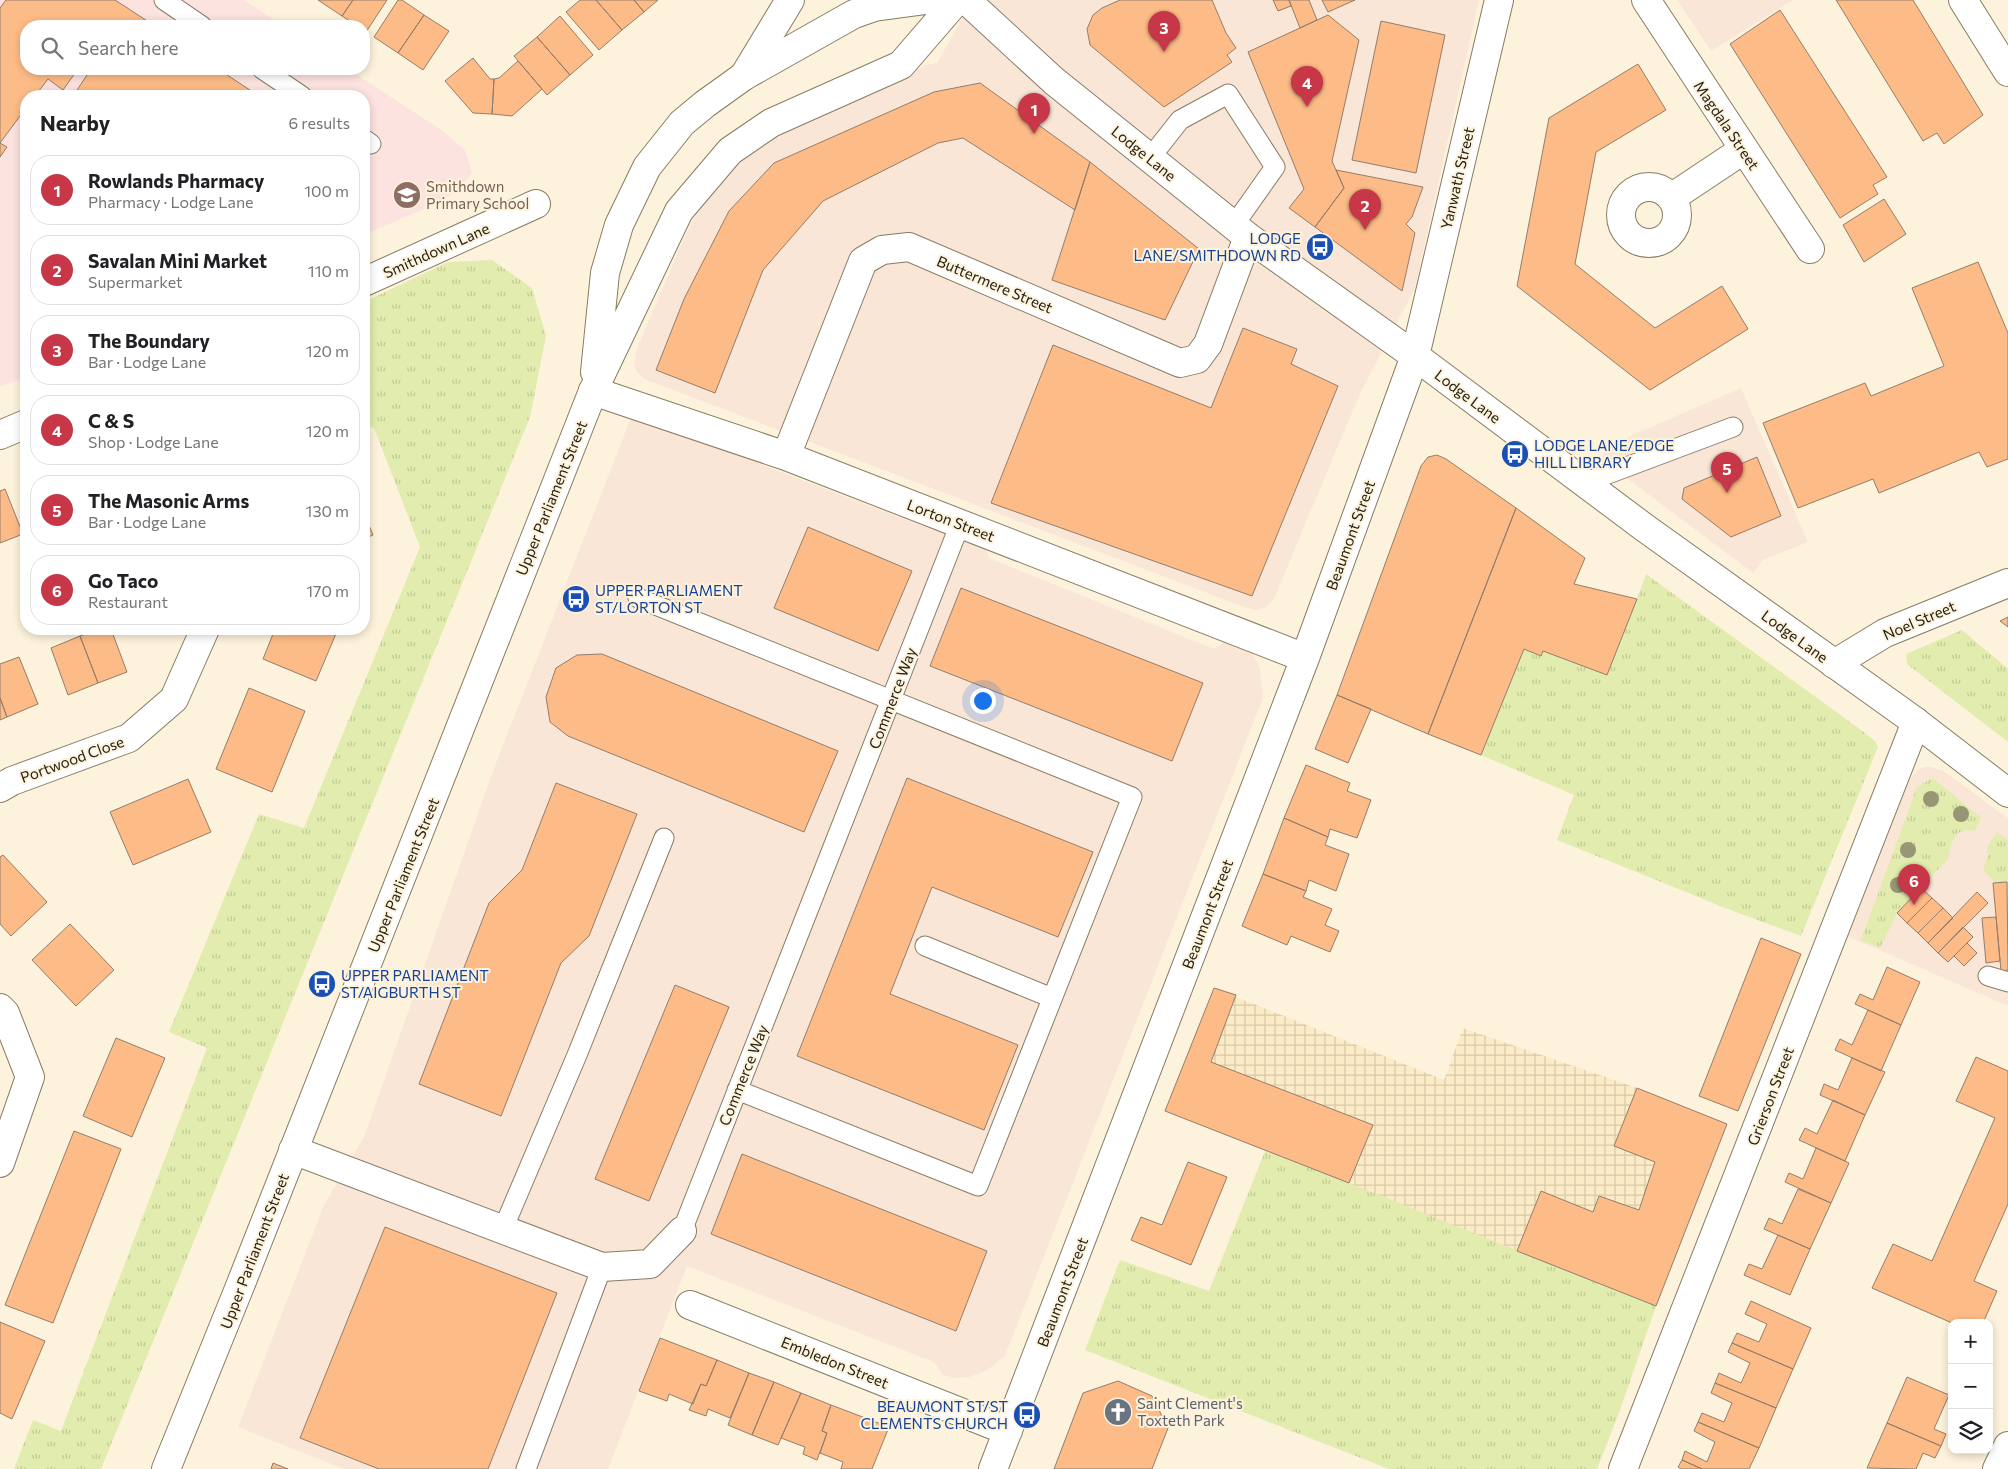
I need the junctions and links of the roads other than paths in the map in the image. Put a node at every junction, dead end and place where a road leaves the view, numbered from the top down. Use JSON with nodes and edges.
{"nodes":[{"id":1,"x":164,"y":0,"type":"edge"},
{"id":2,"x":790,"y":0,"type":"edge"},
{"id":3,"x":926,"y":0,"type":"edge"},
{"id":4,"x":957,"y":0,"type":"edge"},
{"id":5,"x":966,"y":0,"type":"edge"},
{"id":6,"x":1500,"y":0,"type":"edge"},
{"id":7,"x":1646,"y":0,"type":"edge"},
{"id":8,"x":1963,"y":0,"type":"edge"},
{"id":9,"x":193,"y":20,"type":"edge"},
{"id":10,"x":2008,"y":72,"type":"edge"},
{"id":11,"x":271,"y":75,"type":"edge"},
{"id":12,"x":744,"y":76,"type":"junction"},
{"id":13,"x":293,"y":90,"type":"edge"},
{"id":14,"x":1743,"y":150,"type":"junction"},
{"id":15,"x":1150,"y":158,"type":"junction"},
{"id":16,"x":1671,"y":198,"type":"dead end"},
{"id":17,"x":536,"y":204,"type":"dead end"},
{"id":18,"x":1241,"y":231,"type":"junction"},
{"id":19,"x":1810,"y":249,"type":"dead end"},
{"id":20,"x":370,"y":279,"type":"edge"},
{"id":21,"x":1415,"y":356,"type":"junction"},
{"id":22,"x":593,"y":391,"type":"junction"},
{"id":23,"x":20,"y":427,"type":"edge"},
{"id":24,"x":1733,"y":427,"type":"dead end"},
{"id":25,"x":0,"y":435,"type":"edge"},
{"id":26,"x":786,"y":456,"type":"junction"},
{"id":27,"x":1584,"y":483,"type":"junction"},
{"id":28,"x":960,"y":524,"type":"junction"},
{"id":29,"x":2008,"y":584,"type":"edge"},
{"id":30,"x":638,"y":598,"type":"dead end"},
{"id":31,"x":202,"y":635,"type":"edge"},
{"id":32,"x":1305,"y":658,"type":"junction"},
{"id":33,"x":1834,"y":664,"type":"junction"},
{"id":34,"x":891,"y":700,"type":"junction"},
{"id":35,"x":1916,"y":722,"type":"junction"},
{"id":36,"x":0,"y":788,"type":"edge"},
{"id":37,"x":2008,"y":793,"type":"edge"},
{"id":38,"x":664,"y":838,"type":"dead end"},
{"id":39,"x":925,"y":946,"type":"dead end"},
{"id":40,"x":1988,"y":976,"type":"dead end"},
{"id":41,"x":2008,"y":982,"type":"edge"},
{"id":42,"x":1052,"y":998,"type":"junction"},
{"id":43,"x":0,"y":1008,"type":"edge"},
{"id":44,"x":737,"y":1090,"type":"junction"},
{"id":45,"x":294,"y":1150,"type":"junction"},
{"id":46,"x":0,"y":1163,"type":"edge"},
{"id":47,"x":503,"y":1229,"type":"junction"},
{"id":48,"x":682,"y":1231,"type":"joint"},
{"id":49,"x":602,"y":1267,"type":"junction"},
{"id":50,"x":690,"y":1304,"type":"dead end"},
{"id":51,"x":1008,"y":1431,"type":"junction"},
{"id":52,"x":2008,"y":1446,"type":"edge"},
{"id":53,"x":166,"y":1469,"type":"edge"},
{"id":54,"x":526,"y":1469,"type":"edge"},
{"id":55,"x":993,"y":1469,"type":"edge"},
{"id":56,"x":1623,"y":1469,"type":"edge"},
{"id":57,"x":1997,"y":1469,"type":"edge"}],
"edges":[{"from":1,"to":9,"type":"lane"},
{"from":2,"to":12,"type":"main road"},
{"from":3,"to":12,"type":"main road","name":"Upper Parliament Street"},
{"from":4,"to":22,"type":"main road","name":"Upper Parliament Street"},
{"from":5,"to":15,"type":"main road","name":"Lodge Lane"},
{"from":6,"to":21,"type":"main road","name":"Yanwath Street"},
{"from":7,"to":14,"type":"main road","name":"Magdala Street"},
{"from":8,"to":10,"type":"main road"},
{"from":11,"to":13,"type":"lane"},
{"from":12,"to":22,"type":"main road","name":"Upper Parliament Street"},
{"from":14,"to":16,"type":"main road"},
{"from":14,"to":19,"type":"main road","name":"Magdala Street"},
{"from":15,"to":18,"type":"main road","name":"Lodge Lane"},
{"from":15,"to":18,"type":"lane"},
{"from":17,"to":20,"type":"main road","name":"Smithdown Lane"},
{"from":18,"to":21,"type":"main road","name":"Lodge Lane"},
{"from":18,"to":26,"type":"main road","name":"Buttermere Street"},
{"from":21,"to":27,"type":"main road","name":"Lodge Lane"},
{"from":21,"to":32,"type":"main road","name":"Beaumont Street"},
{"from":22,"to":26,"type":"main road","name":"Lorton Street"},
{"from":22,"to":45,"type":"main road","name":"Upper Parliament Street"},
{"from":23,"to":25,"type":"main road"},
{"from":24,"to":27,"type":"lane"},
{"from":26,"to":28,"type":"main road","name":"Lorton Street"},
{"from":27,"to":33,"type":"main road","name":"Lodge Lane"},
{"from":28,"to":32,"type":"main road","name":"Lorton Street"},
{"from":28,"to":34,"type":"lane","name":"Commerce Way"},
{"from":29,"to":33,"type":"main road","name":"Noel Street"},
{"from":30,"to":34,"type":"lane"},
{"from":31,"to":36,"type":"main road","name":"Portwood Close"},
{"from":32,"to":51,"type":"main road","name":"Beaumont Street"},
{"from":33,"to":35,"type":"main road","name":"Lodge Lane"},
{"from":34,"to":42,"type":"lane"},
{"from":34,"to":44,"type":"lane","name":"Commerce Way"},
{"from":35,"to":37,"type":"main road","name":"Lodge Lane"},
{"from":35,"to":56,"type":"main road","name":"Grierson Street"},
{"from":38,"to":47,"type":"lane"},
{"from":39,"to":42,"type":"lane"},
{"from":40,"to":41,"type":"lane"},
{"from":42,"to":44,"type":"lane"},
{"from":43,"to":46,"type":"main road"},
{"from":44,"to":48,"type":"lane","name":"Commerce Way"},
{"from":45,"to":47,"type":"main road","name":"Commerce Way"},
{"from":45,"to":53,"type":"main road","name":"Upper Parliament Street"},
{"from":47,"to":49,"type":"main road","name":"Commerce Way"},
{"from":48,"to":49,"type":"main road","name":"Commerce Way"},
{"from":49,"to":54,"type":"lane"},
{"from":50,"to":51,"type":"main road","name":"Embledon Street"},
{"from":51,"to":55,"type":"main road","name":"Beaumont Street"},
{"from":52,"to":57,"type":"main road"}]}
